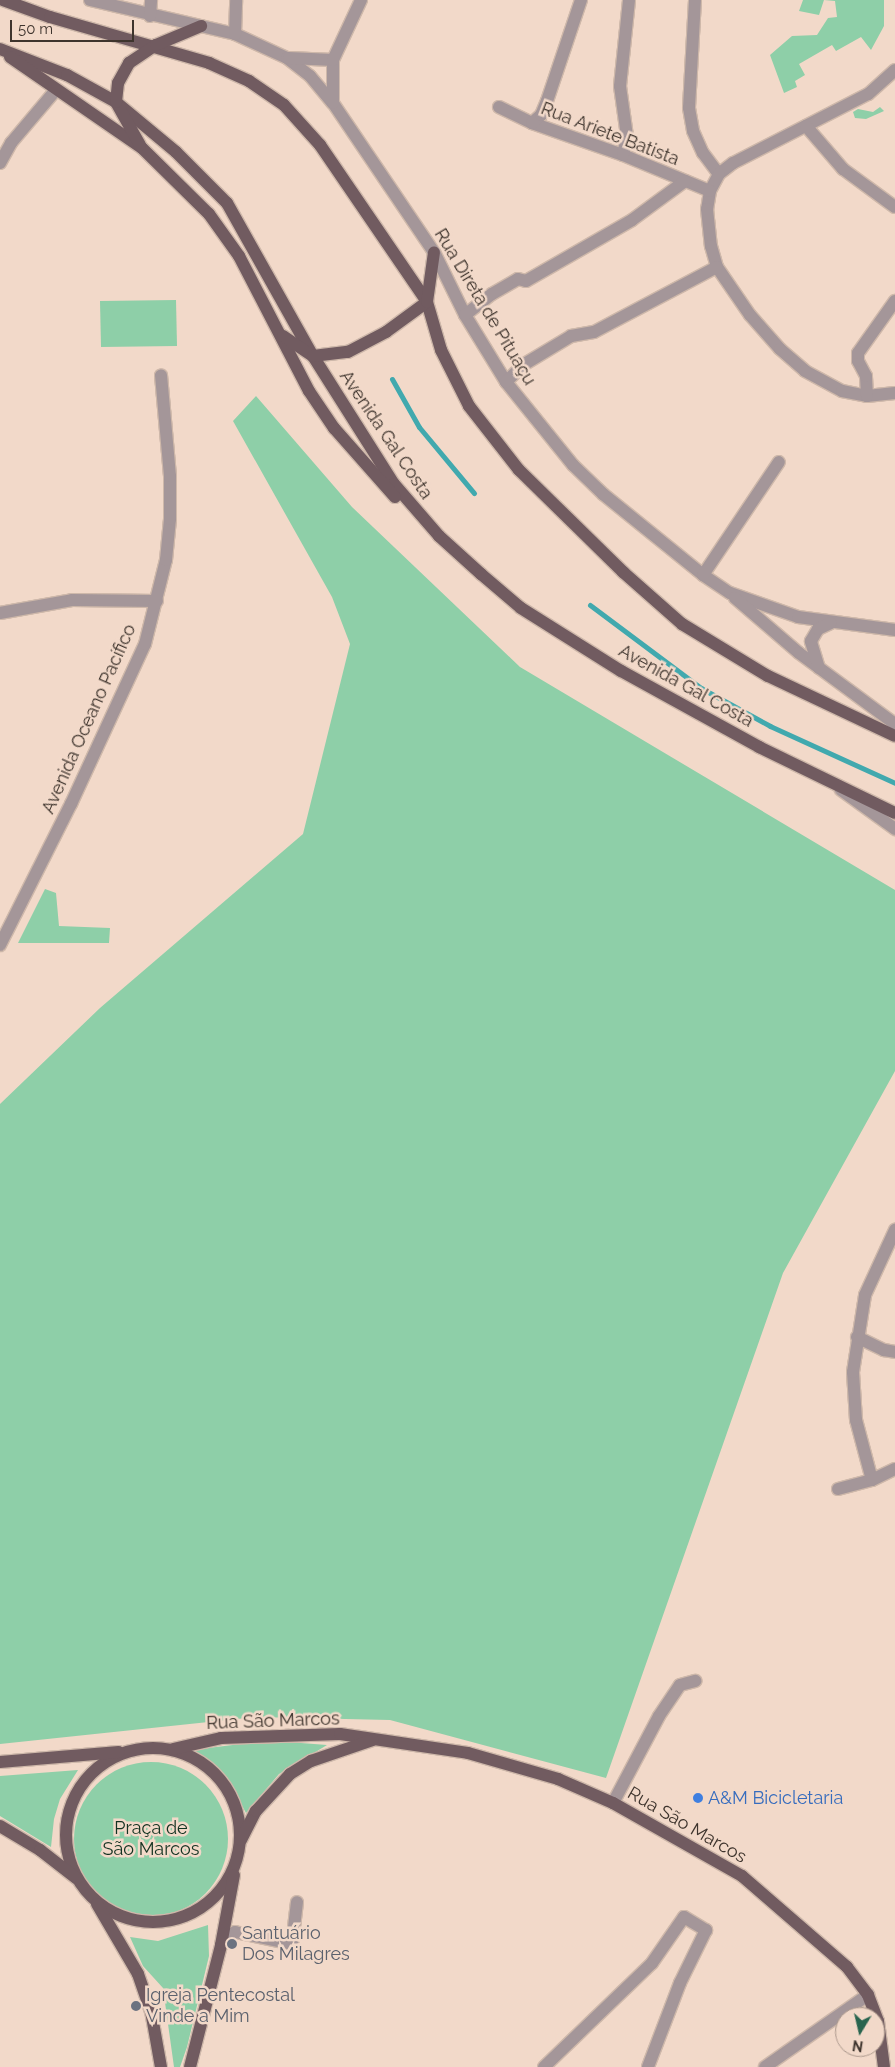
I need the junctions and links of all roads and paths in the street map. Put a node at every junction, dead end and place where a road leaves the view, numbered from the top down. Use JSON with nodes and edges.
{"nodes":[{"id":1,"x":3,"y":0,"type":"edge"},
{"id":2,"x":90,"y":0,"type":"edge"},
{"id":3,"x":151,"y":0,"type":"edge"},
{"id":4,"x":236,"y":0,"type":"edge"},
{"id":5,"x":361,"y":0,"type":"edge"},
{"id":6,"x":581,"y":0,"type":"edge"},
{"id":7,"x":629,"y":0,"type":"edge"},
{"id":8,"x":695,"y":0,"type":"edge"},
{"id":9,"x":150,"y":16,"type":"junction"},
{"id":10,"x":201,"y":26,"type":"junction"},
{"id":11,"x":235,"y":34,"type":"junction"},
{"id":12,"x":156,"y":45,"type":"junction"},
{"id":13,"x":0,"y":49,"type":"edge"},
{"id":14,"x":287,"y":58,"type":"junction"},
{"id":15,"x":333,"y":60,"type":"junction"},
{"id":16,"x":895,"y":70,"type":"edge"},
{"id":17,"x":56,"y":91,"type":"junction"},
{"id":18,"x":116,"y":102,"type":"junction"},
{"id":19,"x":333,"y":103,"type":"junction"},
{"id":20,"x":499,"y":107,"type":"dead end"},
{"id":21,"x":532,"y":123,"type":"junction"},
{"id":22,"x":806,"y":126,"type":"junction"},
{"id":23,"x":142,"y":148,"type":"junction"},
{"id":24,"x":623,"y":155,"type":"junction"},
{"id":25,"x":0,"y":163,"type":"edge"},
{"id":26,"x":719,"y":174,"type":"junction"},
{"id":27,"x":684,"y":181,"type":"junction"},
{"id":28,"x":710,"y":191,"type":"junction"},
{"id":29,"x":895,"y":207,"type":"edge"},
{"id":30,"x":434,"y":252,"type":"junction"},
{"id":31,"x":717,"y":267,"type":"junction"},
{"id":32,"x":895,"y":301,"type":"edge"},
{"id":33,"x":427,"y":302,"type":"junction"},
{"id":34,"x":465,"y":315,"type":"junction"},
{"id":35,"x":279,"y":333,"type":"junction"},
{"id":36,"x":313,"y":356,"type":"junction"},
{"id":37,"x":161,"y":375,"type":"dead end"},
{"id":38,"x":506,"y":382,"type":"junction"},
{"id":39,"x":895,"y":393,"type":"edge"},
{"id":40,"x":867,"y":396,"type":"junction"},
{"id":41,"x":779,"y":462,"type":"dead end"},
{"id":42,"x":414,"y":509,"type":"junction"},
{"id":43,"x":703,"y":576,"type":"junction"},
{"id":44,"x":730,"y":593,"type":"junction"},
{"id":45,"x":157,"y":601,"type":"junction"},
{"id":46,"x":0,"y":612,"type":"edge"},
{"id":47,"x":834,"y":622,"type":"junction"},
{"id":48,"x":895,"y":630,"type":"edge"},
{"id":49,"x":819,"y":668,"type":"junction"},
{"id":50,"x":895,"y":724,"type":"edge"},
{"id":51,"x":895,"y":736,"type":"edge"},
{"id":52,"x":837,"y":787,"type":"junction"},
{"id":53,"x":895,"y":813,"type":"edge"},
{"id":54,"x":895,"y":829,"type":"edge"},
{"id":55,"x":0,"y":945,"type":"edge"},
{"id":56,"x":895,"y":1230,"type":"edge"},
{"id":57,"x":857,"y":1337,"type":"junction"},
{"id":58,"x":895,"y":1352,"type":"edge"},
{"id":59,"x":895,"y":1469,"type":"edge"},
{"id":60,"x":872,"y":1480,"type":"junction"},
{"id":61,"x":838,"y":1489,"type":"dead end"},
{"id":62,"x":695,"y":1681,"type":"dead end"},
{"id":63,"x":375,"y":1740,"type":"junction"},
{"id":64,"x":172,"y":1749,"type":"junction"},
{"id":65,"x":126,"y":1751,"type":"junction"},
{"id":66,"x":0,"y":1762,"type":"edge"},
{"id":67,"x":613,"y":1803,"type":"junction"},
{"id":68,"x":0,"y":1826,"type":"edge"},
{"id":69,"x":241,"y":1840,"type":"junction"},
{"id":70,"x":236,"y":1865,"type":"junction"},
{"id":71,"x":78,"y":1879,"type":"junction"},
{"id":72,"x":95,"y":1899,"type":"junction"},
{"id":73,"x":297,"y":1902,"type":"dead end"},
{"id":74,"x":221,"y":1945,"type":"junction"},
{"id":75,"x":868,"y":1995,"type":"junction"},
{"id":76,"x":161,"y":2067,"type":"edge"},
{"id":77,"x":190,"y":2067,"type":"edge"},
{"id":78,"x":544,"y":2067,"type":"edge"},
{"id":79,"x":648,"y":2067,"type":"edge"},
{"id":80,"x":765,"y":2067,"type":"edge"},
{"id":81,"x":884,"y":2067,"type":"edge"}],
"edges":[{"from":1,"to":12,"type":"main road"},
{"from":2,"to":9,"type":"street","name":"Rua Direta de Pituaçu"},
{"from":3,"to":9,"type":"street"},
{"from":4,"to":11,"type":"street"},
{"from":5,"to":15,"type":"street"},
{"from":6,"to":21,"type":"street"},
{"from":7,"to":24,"type":"street"},
{"from":8,"to":26,"type":"street"},
{"from":9,"to":10,"type":"street","name":"Rua Direta de Pituaçu"},
{"from":10,"to":11,"type":"street","name":"Rua Direta de Pituaçu"},
{"from":10,"to":12,"type":"main road"},
{"from":11,"to":14,"type":"street","name":"Rua Direta de Pituaçu"},
{"from":12,"to":18,"type":"main road"},
{"from":12,"to":33,"type":"main road"},
{"from":13,"to":17,"type":"main road"},
{"from":13,"to":18,"type":"main road","name":"Avenida Gal Costa"},
{"from":14,"to":15,"type":"street"},
{"from":14,"to":19,"type":"street","name":"Rua Direta de Pituaçu"},
{"from":15,"to":19,"type":"street"},
{"from":16,"to":22,"type":"street"},
{"from":17,"to":23,"type":"main road"},
{"from":17,"to":25,"type":"street"},
{"from":18,"to":23,"type":"main road"},
{"from":18,"to":36,"type":"main road","name":"Avenida Gal Costa"},
{"from":19,"to":30,"type":"street","name":"Rua Direta de Pituaçu"},
{"from":20,"to":21,"type":"street","name":"Rua Ariete Batista"},
{"from":21,"to":24,"type":"street","name":"Rua Ariete Batista"},
{"from":22,"to":26,"type":"street"},
{"from":22,"to":29,"type":"street"},
{"from":23,"to":35,"type":"main road"},
{"from":24,"to":27,"type":"street","name":"Rua Ariete Batista"},
{"from":26,"to":28,"type":"street"},
{"from":27,"to":28,"type":"street","name":"Rua Ariete Batista"},
{"from":27,"to":34,"type":"street"},
{"from":28,"to":31,"type":"street"},
{"from":30,"to":33,"type":"main road"},
{"from":30,"to":34,"type":"street","name":"Rua Direta de Pituaçu"},
{"from":31,"to":38,"type":"street"},
{"from":31,"to":40,"type":"street"},
{"from":32,"to":40,"type":"street"},
{"from":33,"to":36,"type":"main road"},
{"from":33,"to":51,"type":"main road"},
{"from":34,"to":38,"type":"street","name":"Rua Direta de Pituaçu"},
{"from":35,"to":36,"type":"main road"},
{"from":35,"to":42,"type":"main road"},
{"from":36,"to":42,"type":"main road","name":"Avenida Gal Costa"},
{"from":37,"to":45,"type":"street","name":"Avenida Oceano Pacífico"},
{"from":38,"to":43,"type":"street","name":"Rua Direta de Pituaçu"},
{"from":39,"to":40,"type":"street"},
{"from":41,"to":43,"type":"street"},
{"from":42,"to":52,"type":"main road","name":"Avenida Gal Costa"},
{"from":43,"to":44,"type":"street","name":"Rua Direta de Pituaçu"},
{"from":44,"to":47,"type":"street","name":"Rua Direta de Pituaçu"},
{"from":44,"to":49,"type":"street"},
{"from":45,"to":46,"type":"street"},
{"from":45,"to":55,"type":"street","name":"Avenida Oceano Pacífico"},
{"from":47,"to":48,"type":"street","name":"Rua Direta de Pituaçu"},
{"from":47,"to":49,"type":"street"},
{"from":49,"to":50,"type":"street"},
{"from":52,"to":53,"type":"main road","name":"Avenida Gal Costa"},
{"from":52,"to":54,"type":"street"},
{"from":56,"to":57,"type":"street"},
{"from":57,"to":58,"type":"street"},
{"from":57,"to":60,"type":"street"},
{"from":59,"to":60,"type":"street"},
{"from":60,"to":61,"type":"street"},
{"from":62,"to":67,"type":"street"},
{"from":63,"to":64,"type":"main road","name":"Rua São Marcos"},
{"from":63,"to":67,"type":"main road","name":"Rua São Marcos"},
{"from":63,"to":69,"type":"main road","name":"Rua São Marcos"},
{"from":64,"to":65,"type":"main road"},
{"from":64,"to":69,"type":"main road"},
{"from":65,"to":66,"type":"main road"},
{"from":65,"to":71,"type":"main road"},
{"from":67,"to":75,"type":"main road","name":"Rua São Marcos"},
{"from":68,"to":71,"type":"main road"},
{"from":69,"to":70,"type":"main road"},
{"from":70,"to":72,"type":"main road"},
{"from":70,"to":74,"type":"main road"},
{"from":71,"to":72,"type":"main road"},
{"from":72,"to":76,"type":"main road"},
{"from":73,"to":74,"type":"street"},
{"from":74,"to":77,"type":"main road"},
{"from":75,"to":80,"type":"street"},
{"from":75,"to":81,"type":"main road","name":"Rua São Marcos"},
{"from":78,"to":79,"type":"street"}]}
